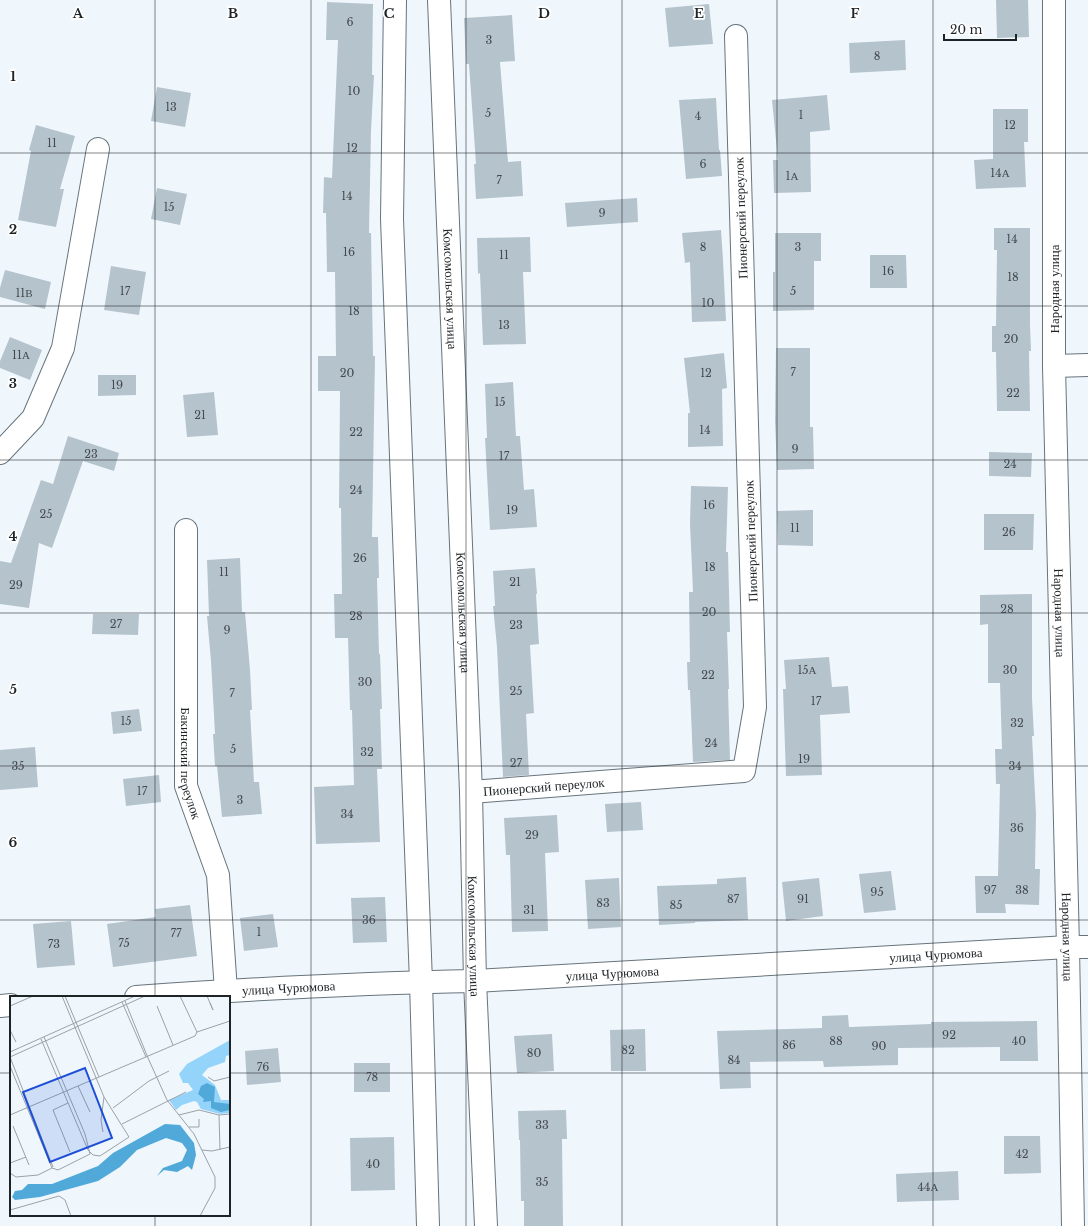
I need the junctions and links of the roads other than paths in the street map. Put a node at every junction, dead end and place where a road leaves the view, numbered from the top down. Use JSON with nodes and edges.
{"nodes":[{"id":1,"x":395,"y":0,"type":"edge"},
{"id":2,"x":440,"y":0,"type":"edge"},
{"id":3,"x":1054,"y":0,"type":"edge"},
{"id":4,"x":736,"y":36,"type":"dead end"},
{"id":5,"x":98,"y":149,"type":"dead end"},
{"id":6,"x":1088,"y":365,"type":"edge"},
{"id":7,"x":1054,"y":366,"type":"junction"},
{"id":8,"x":0,"y":453,"type":"edge"},
{"id":9,"x":186,"y":530,"type":"dead end"},
{"id":10,"x":471,"y":792,"type":"junction"},
{"id":11,"x":1078,"y":947,"type":"edge"},
{"id":12,"x":475,"y":981,"type":"junction"},
{"id":13,"x":421,"y":982,"type":"junction"},
{"id":14,"x":226,"y":991,"type":"junction"},
{"id":15,"x":151,"y":996,"type":"edge"},
{"id":16,"x":10,"y":1005,"type":"edge"},
{"id":17,"x":0,"y":1006,"type":"edge"},
{"id":18,"x":428,"y":1226,"type":"edge"},
{"id":19,"x":486,"y":1226,"type":"edge"},
{"id":20,"x":1073,"y":1226,"type":"edge"}],
"edges":[{"from":1,"to":13,"type":"street"},
{"from":2,"to":10,"type":"street","name":"Комсомольская улица"},
{"from":3,"to":7,"type":"street","name":"Народная улица"},
{"from":4,"to":10,"type":"street","name":"Пионерский переулок"},
{"from":5,"to":8,"type":"street"},
{"from":6,"to":7,"type":"street"},
{"from":7,"to":11,"type":"street","name":"Народная улица"},
{"from":9,"to":14,"type":"street","name":"Бакинский переулок"},
{"from":10,"to":12,"type":"street","name":"Комсомольская улица"},
{"from":11,"to":12,"type":"street","name":"улица Чурюмова"},
{"from":11,"to":20,"type":"street","name":"Народная улица"},
{"from":12,"to":13,"type":"street","name":"улица Чурюмова"},
{"from":12,"to":19,"type":"street","name":"Комсомольская улица"},
{"from":13,"to":14,"type":"street","name":"улица Чурюмова"},
{"from":13,"to":18,"type":"street"},
{"from":14,"to":15,"type":"street","name":"улица Чурюмова"},
{"from":16,"to":17,"type":"street"}]}
